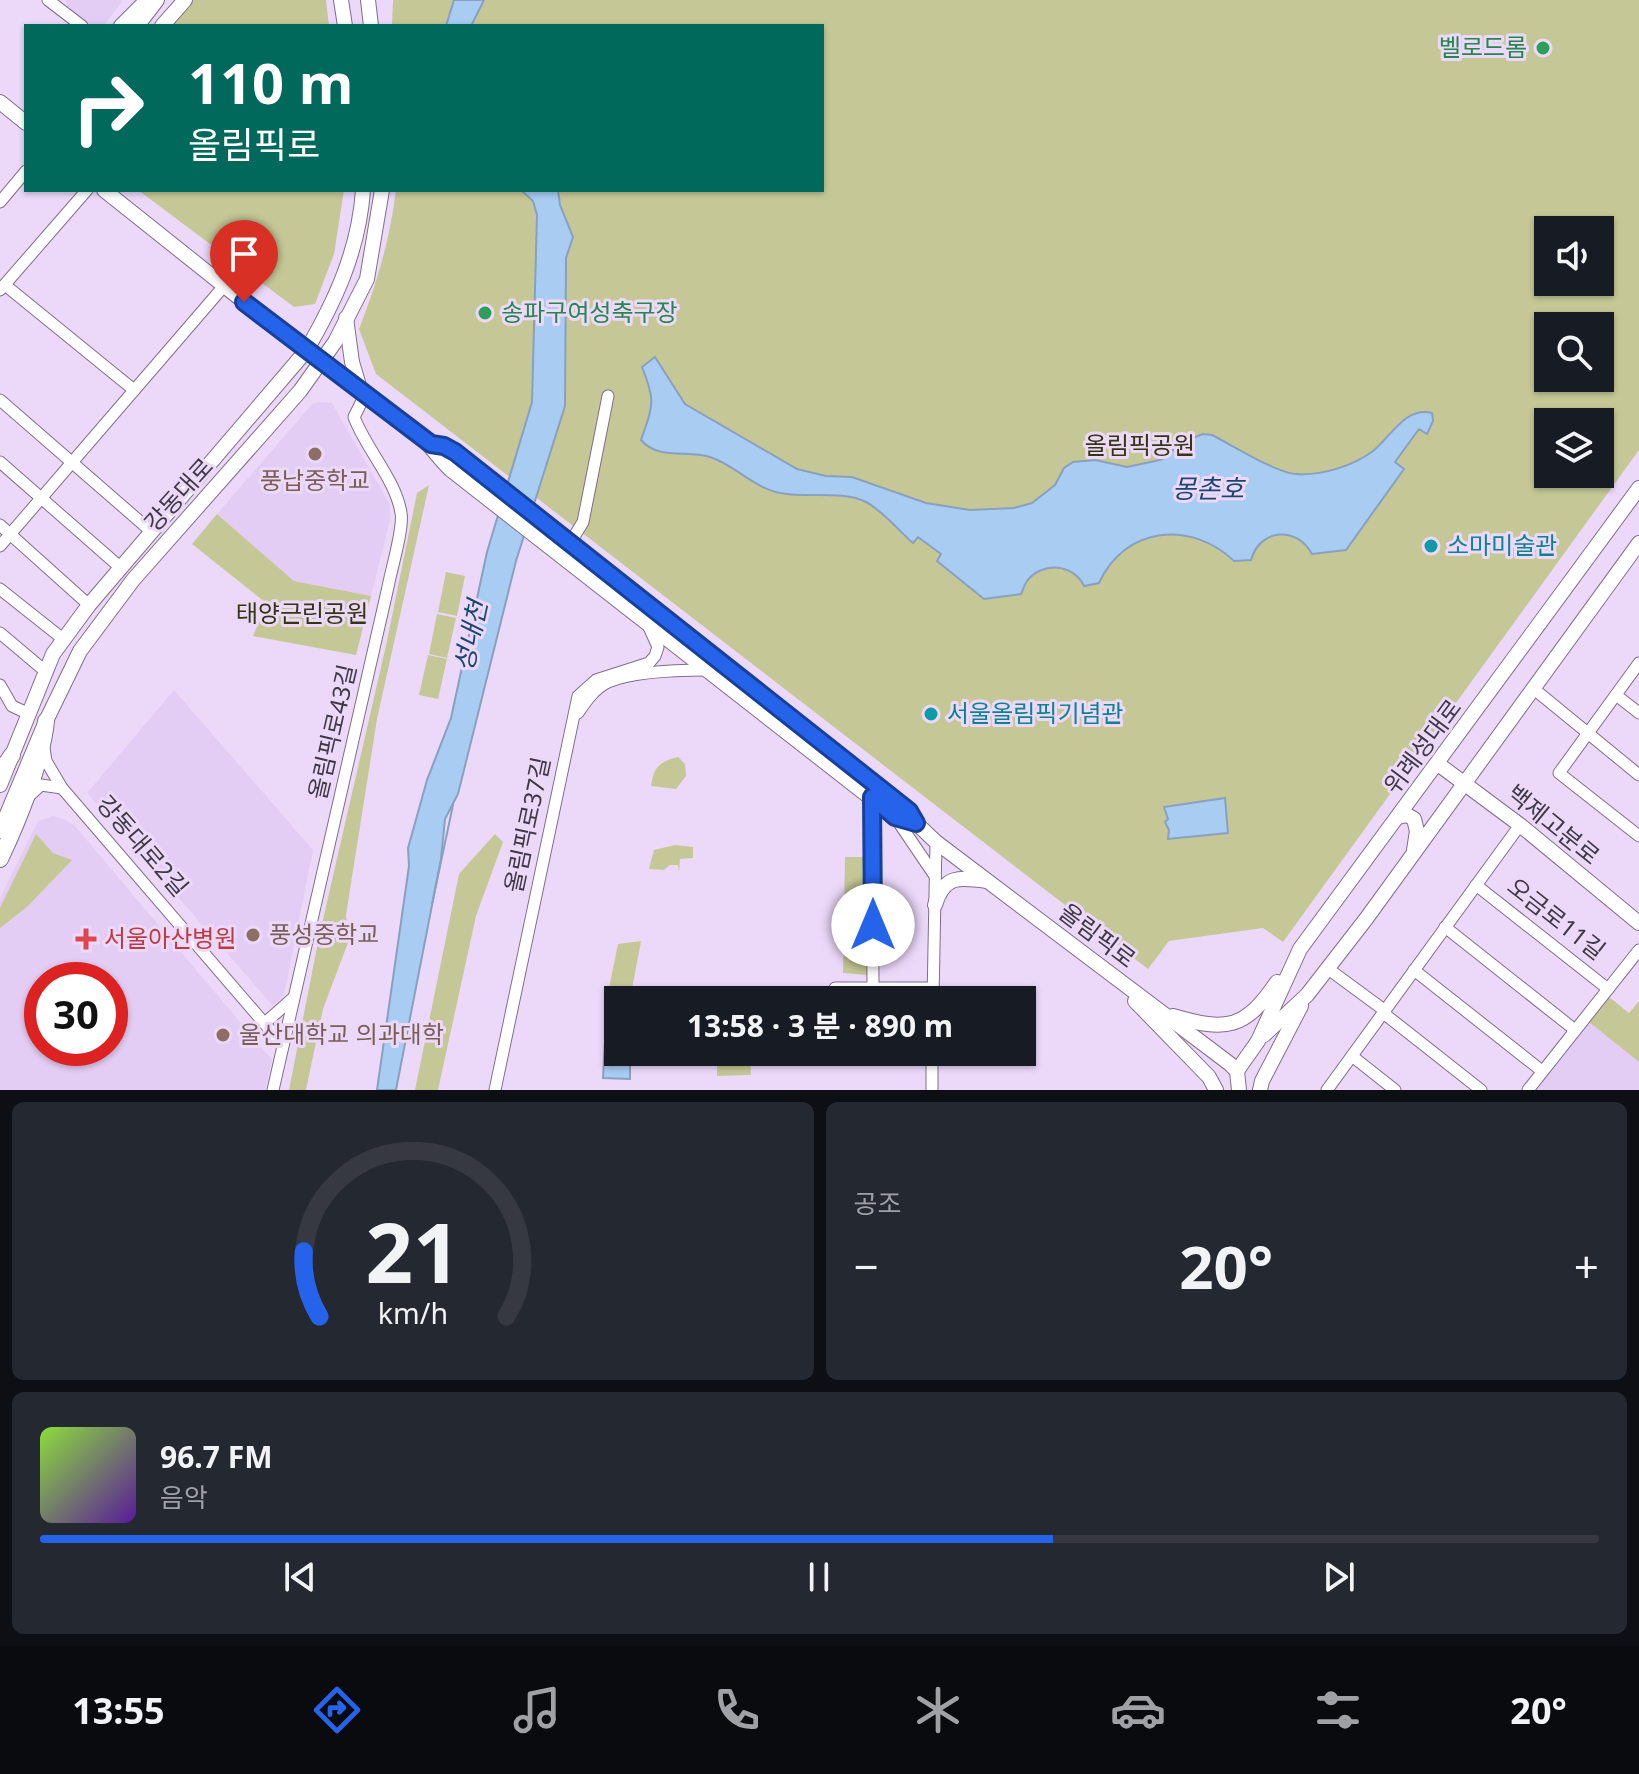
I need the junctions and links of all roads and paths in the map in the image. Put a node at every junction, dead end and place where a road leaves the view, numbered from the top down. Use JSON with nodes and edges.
{"nodes":[{"id":1,"x":147,"y":0,"type":"edge"},
{"id":2,"x":157,"y":0,"type":"edge"},
{"id":3,"x":185,"y":0,"type":"edge"},
{"id":4,"x":341,"y":0,"type":"edge"},
{"id":5,"x":368,"y":0,"type":"edge"},
{"id":6,"x":53,"y":2,"type":"edge"},
{"id":7,"x":80,"y":24,"type":"edge"},
{"id":8,"x":123,"y":24,"type":"edge"},
{"id":9,"x":139,"y":24,"type":"edge"},
{"id":10,"x":164,"y":24,"type":"edge"},
{"id":11,"x":345,"y":24,"type":"edge"},
{"id":12,"x":371,"y":24,"type":"edge"},
{"id":13,"x":0,"y":102,"type":"edge"},
{"id":14,"x":24,"y":119,"type":"edge"},
{"id":15,"x":24,"y":173,"type":"edge"},
{"id":16,"x":85,"y":192,"type":"edge"},
{"id":17,"x":106,"y":192,"type":"edge"},
{"id":18,"x":363,"y":192,"type":"edge"},
{"id":19,"x":382,"y":192,"type":"edge"},
{"id":20,"x":0,"y":202,"type":"edge"},
{"id":21,"x":224,"y":286,"type":"junction"},
{"id":22,"x":2,"y":288,"type":"edge"},
{"id":23,"x":346,"y":318,"type":"junction"},
{"id":24,"x":306,"y":351,"type":"junction"},
{"id":25,"x":322,"y":361,"type":"junction"},
{"id":26,"x":134,"y":390,"type":"junction"},
{"id":27,"x":363,"y":391,"type":"junction"},
{"id":28,"x":608,"y":396,"type":"dead end"},
{"id":29,"x":0,"y":400,"type":"edge"},
{"id":30,"x":431,"y":444,"type":"junction"},
{"id":31,"x":0,"y":462,"type":"edge"},
{"id":32,"x":72,"y":463,"type":"junction"},
{"id":33,"x":1639,"y":488,"type":"edge"},
{"id":34,"x":42,"y":498,"type":"junction"},
{"id":35,"x":0,"y":525,"type":"edge"},
{"id":36,"x":152,"y":532,"type":"junction"},
{"id":37,"x":10,"y":534,"type":"junction"},
{"id":38,"x":572,"y":543,"type":"junction"},
{"id":39,"x":1639,"y":543,"type":"edge"},
{"id":40,"x":0,"y":546,"type":"edge"},
{"id":41,"x":121,"y":568,"type":"junction"},
{"id":42,"x":0,"y":589,"type":"edge"},
{"id":43,"x":89,"y":605,"type":"junction"},
{"id":44,"x":649,"y":626,"type":"junction"},
{"id":45,"x":0,"y":633,"type":"edge"},
{"id":46,"x":63,"y":639,"type":"junction"},
{"id":47,"x":1639,"y":663,"type":"edge"},
{"id":48,"x":708,"y":670,"type":"junction"},
{"id":49,"x":45,"y":671,"type":"junction"},
{"id":50,"x":0,"y":685,"type":"edge"},
{"id":51,"x":1534,"y":689,"type":"junction"},
{"id":52,"x":1616,"y":695,"type":"junction"},
{"id":53,"x":27,"y":713,"type":"junction"},
{"id":54,"x":1639,"y":713,"type":"edge"},
{"id":55,"x":573,"y":720,"type":"junction"},
{"id":56,"x":46,"y":721,"type":"junction"},
{"id":57,"x":1588,"y":734,"type":"junction"},
{"id":58,"x":43,"y":743,"type":"junction"},
{"id":59,"x":12,"y":755,"type":"junction"},
{"id":60,"x":1438,"y":764,"type":"junction"},
{"id":61,"x":0,"y":773,"type":"edge"},
{"id":62,"x":1639,"y":775,"type":"edge"},
{"id":63,"x":1464,"y":784,"type":"junction"},
{"id":64,"x":0,"y":785,"type":"edge"},
{"id":65,"x":62,"y":788,"type":"junction"},
{"id":66,"x":872,"y":797,"type":"junction"},
{"id":67,"x":21,"y":806,"type":"junction"},
{"id":68,"x":895,"y":817,"type":"junction"},
{"id":69,"x":1398,"y":817,"type":"junction"},
{"id":70,"x":916,"y":823,"type":"junction"},
{"id":71,"x":1520,"y":825,"type":"junction"},
{"id":72,"x":0,"y":831,"type":"edge"},
{"id":73,"x":1639,"y":836,"type":"edge"},
{"id":74,"x":936,"y":842,"type":"junction"},
{"id":75,"x":1413,"y":855,"type":"junction"},
{"id":76,"x":0,"y":859,"type":"edge"},
{"id":77,"x":935,"y":876,"type":"junction"},
{"id":78,"x":988,"y":881,"type":"junction"},
{"id":79,"x":1476,"y":885,"type":"junction"},
{"id":80,"x":935,"y":905,"type":"junction"},
{"id":81,"x":1639,"y":923,"type":"edge"},
{"id":82,"x":1445,"y":927,"type":"junction"},
{"id":83,"x":1300,"y":949,"type":"junction"},
{"id":84,"x":1639,"y":950,"type":"edge"},
{"id":85,"x":1327,"y":968,"type":"junction"},
{"id":86,"x":1414,"y":970,"type":"junction"},
{"id":87,"x":1107,"y":972,"type":"junction"},
{"id":88,"x":873,"y":986,"type":"edge"},
{"id":89,"x":933,"y":986,"type":"edge"},
{"id":90,"x":1608,"y":989,"type":"junction"},
{"id":91,"x":1307,"y":995,"type":"junction"},
{"id":92,"x":293,"y":997,"type":"junction"},
{"id":93,"x":1384,"y":1010,"type":"junction"},
{"id":94,"x":1165,"y":1014,"type":"junction"},
{"id":95,"x":265,"y":1023,"type":"junction"},
{"id":96,"x":1575,"y":1030,"type":"junction"},
{"id":97,"x":1258,"y":1041,"type":"junction"},
{"id":98,"x":283,"y":1045,"type":"junction"},
{"id":99,"x":1352,"y":1056,"type":"junction"},
{"id":100,"x":932,"y":1066,"type":"edge"},
{"id":101,"x":1237,"y":1071,"type":"junction"},
{"id":102,"x":1542,"y":1071,"type":"junction"},
{"id":103,"x":273,"y":1090,"type":"edge"},
{"id":104,"x":495,"y":1090,"type":"edge"},
{"id":105,"x":932,"y":1090,"type":"edge"},
{"id":106,"x":1216,"y":1090,"type":"edge"},
{"id":107,"x":1239,"y":1090,"type":"edge"},
{"id":108,"x":1260,"y":1090,"type":"edge"},
{"id":109,"x":1327,"y":1090,"type":"edge"},
{"id":110,"x":1395,"y":1090,"type":"edge"},
{"id":111,"x":1481,"y":1090,"type":"edge"},
{"id":112,"x":1528,"y":1090,"type":"edge"}],
"edges":[{"from":1,"to":8,"type":"main road"},
{"from":2,"to":9,"type":"main road"},
{"from":3,"to":10,"type":"main road"},
{"from":4,"to":11,"type":"main road"},
{"from":5,"to":12,"type":"main road"},
{"from":6,"to":7,"type":"street"},
{"from":13,"to":14,"type":"main road"},
{"from":15,"to":20,"type":"street"},
{"from":16,"to":22,"type":"street"},
{"from":17,"to":21,"type":"main road","name":"올림픽로"},
{"from":18,"to":24,"type":"main road","name":"강동대로"},
{"from":19,"to":23,"type":"main road","name":"강동대로"},
{"from":21,"to":24,"type":"main road","name":"올림픽로"},
{"from":21,"to":26,"type":"street"},
{"from":22,"to":26,"type":"street"},
{"from":23,"to":25,"type":"main road","name":"강동대로"},
{"from":23,"to":27,"type":"main road"},
{"from":24,"to":25,"type":"main road","name":"올림픽로"},
{"from":24,"to":36,"type":"main road","name":"강동대로"},
{"from":25,"to":27,"type":"main road","name":"올림픽로"},
{"from":25,"to":56,"type":"main road","name":"강동대로"},
{"from":26,"to":32,"type":"street"},
{"from":27,"to":30,"type":"main road","name":"올림픽로"},
{"from":27,"to":92,"type":"street","name":"올림픽로43길"},
{"from":28,"to":38,"type":"street"},
{"from":29,"to":32,"type":"street"},
{"from":30,"to":38,"type":"main road","name":"올림픽로"},
{"from":30,"to":44,"type":"main road","name":"올림픽로"},
{"from":31,"to":34,"type":"street"},
{"from":32,"to":34,"type":"street"},
{"from":32,"to":36,"type":"street"},
{"from":33,"to":60,"type":"main road","name":"위례성대로"},
{"from":34,"to":37,"type":"street"},
{"from":34,"to":41,"type":"street"},
{"from":35,"to":37,"type":"street"},
{"from":36,"to":41,"type":"main road","name":"강동대로"},
{"from":37,"to":40,"type":"street"},
{"from":37,"to":43,"type":"street"},
{"from":38,"to":70,"type":"main road","name":"올림픽로"},
{"from":39,"to":51,"type":"main road","name":"위례성대로"},
{"from":41,"to":43,"type":"main road","name":"강동대로"},
{"from":42,"to":46,"type":"street"},
{"from":43,"to":46,"type":"main road","name":"강동대로"},
{"from":44,"to":48,"type":"main road","name":"올림픽로"},
{"from":44,"to":55,"type":"street"},
{"from":45,"to":49,"type":"street"},
{"from":46,"to":49,"type":"main road","name":"강동대로"},
{"from":47,"to":52,"type":"street"},
{"from":48,"to":55,"type":"street","name":"올림픽로37길"},
{"from":48,"to":66,"type":"main road","name":"올림픽로"},
{"from":49,"to":53,"type":"main road","name":"강동대로"},
{"from":50,"to":53,"type":"street"},
{"from":51,"to":57,"type":"street"},
{"from":51,"to":63,"type":"main road","name":"위례성대로"},
{"from":52,"to":54,"type":"street"},
{"from":52,"to":57,"type":"street"},
{"from":53,"to":59,"type":"main road","name":"강동대로"},
{"from":55,"to":104,"type":"street","name":"올림픽로37길"},
{"from":56,"to":58,"type":"highway"},
{"from":56,"to":72,"type":"main road","name":"강동대로"},
{"from":57,"to":62,"type":"street"},
{"from":57,"to":73,"type":"street"},
{"from":58,"to":65,"type":"street","name":"강동대로2길"},
{"from":58,"to":67,"type":"highway"},
{"from":59,"to":61,"type":"highway"},
{"from":59,"to":64,"type":"main road","name":"강동대로"},
{"from":60,"to":63,"type":"main road","name":"백제고분로"},
{"from":60,"to":69,"type":"main road","name":"위례성대로"},
{"from":63,"to":71,"type":"main road","name":"백제고분로"},
{"from":63,"to":75,"type":"main road","name":"위례성대로"},
{"from":65,"to":67,"type":"street"},
{"from":65,"to":95,"type":"street","name":"강동대로2길"},
{"from":66,"to":68,"type":"main road","name":"올림픽로"},
{"from":66,"to":88,"type":"street"},
{"from":67,"to":76,"type":"highway"},
{"from":68,"to":70,"type":"main road","name":"올림픽로"},
{"from":68,"to":77,"type":"street"},
{"from":69,"to":75,"type":"main road"},
{"from":69,"to":83,"type":"main road","name":"위례성대로"},
{"from":70,"to":74,"type":"main road","name":"올림픽로"},
{"from":71,"to":79,"type":"street"},
{"from":71,"to":81,"type":"main road","name":"백제고분로"},
{"from":74,"to":77,"type":"street"},
{"from":74,"to":78,"type":"main road","name":"올림픽로"},
{"from":75,"to":85,"type":"main road","name":"위례성대로"},
{"from":77,"to":80,"type":"street"},
{"from":78,"to":80,"type":"main road"},
{"from":78,"to":87,"type":"main road","name":"올림픽로"},
{"from":79,"to":82,"type":"street"},
{"from":79,"to":90,"type":"street","name":"오금로11길"},
{"from":80,"to":89,"type":"street"},
{"from":82,"to":86,"type":"street"},
{"from":82,"to":96,"type":"street"},
{"from":83,"to":94,"type":"main road"},
{"from":83,"to":97,"type":"main road","name":"위례성대로"},
{"from":84,"to":90,"type":"street","name":"오금로11길"},
{"from":85,"to":91,"type":"main road","name":"위례성대로"},
{"from":85,"to":93,"type":"street"},
{"from":86,"to":93,"type":"street"},
{"from":86,"to":102,"type":"street"},
{"from":87,"to":94,"type":"main road","name":"올림픽로"},
{"from":87,"to":106,"type":"main road"},
{"from":90,"to":96,"type":"street","name":"오금로11길"},
{"from":91,"to":97,"type":"main road","name":"위례성대로"},
{"from":91,"to":108,"type":"main road"},
{"from":92,"to":95,"type":"street"},
{"from":92,"to":98,"type":"street","name":"올림픽로43길"},
{"from":93,"to":99,"type":"street"},
{"from":93,"to":111,"type":"street"},
{"from":94,"to":101,"type":"main road","name":"올림픽로"},
{"from":95,"to":98,"type":"street","name":"강동대로2길"},
{"from":96,"to":102,"type":"street","name":"오금로11길"},
{"from":97,"to":101,"type":"main road","name":"위례성대로"},
{"from":98,"to":103,"type":"street","name":"올림픽로43길"},
{"from":99,"to":109,"type":"street"},
{"from":99,"to":110,"type":"street"},
{"from":100,"to":105,"type":"street"},
{"from":101,"to":107,"type":"main road"},
{"from":102,"to":112,"type":"street","name":"오금로11길"}]}
